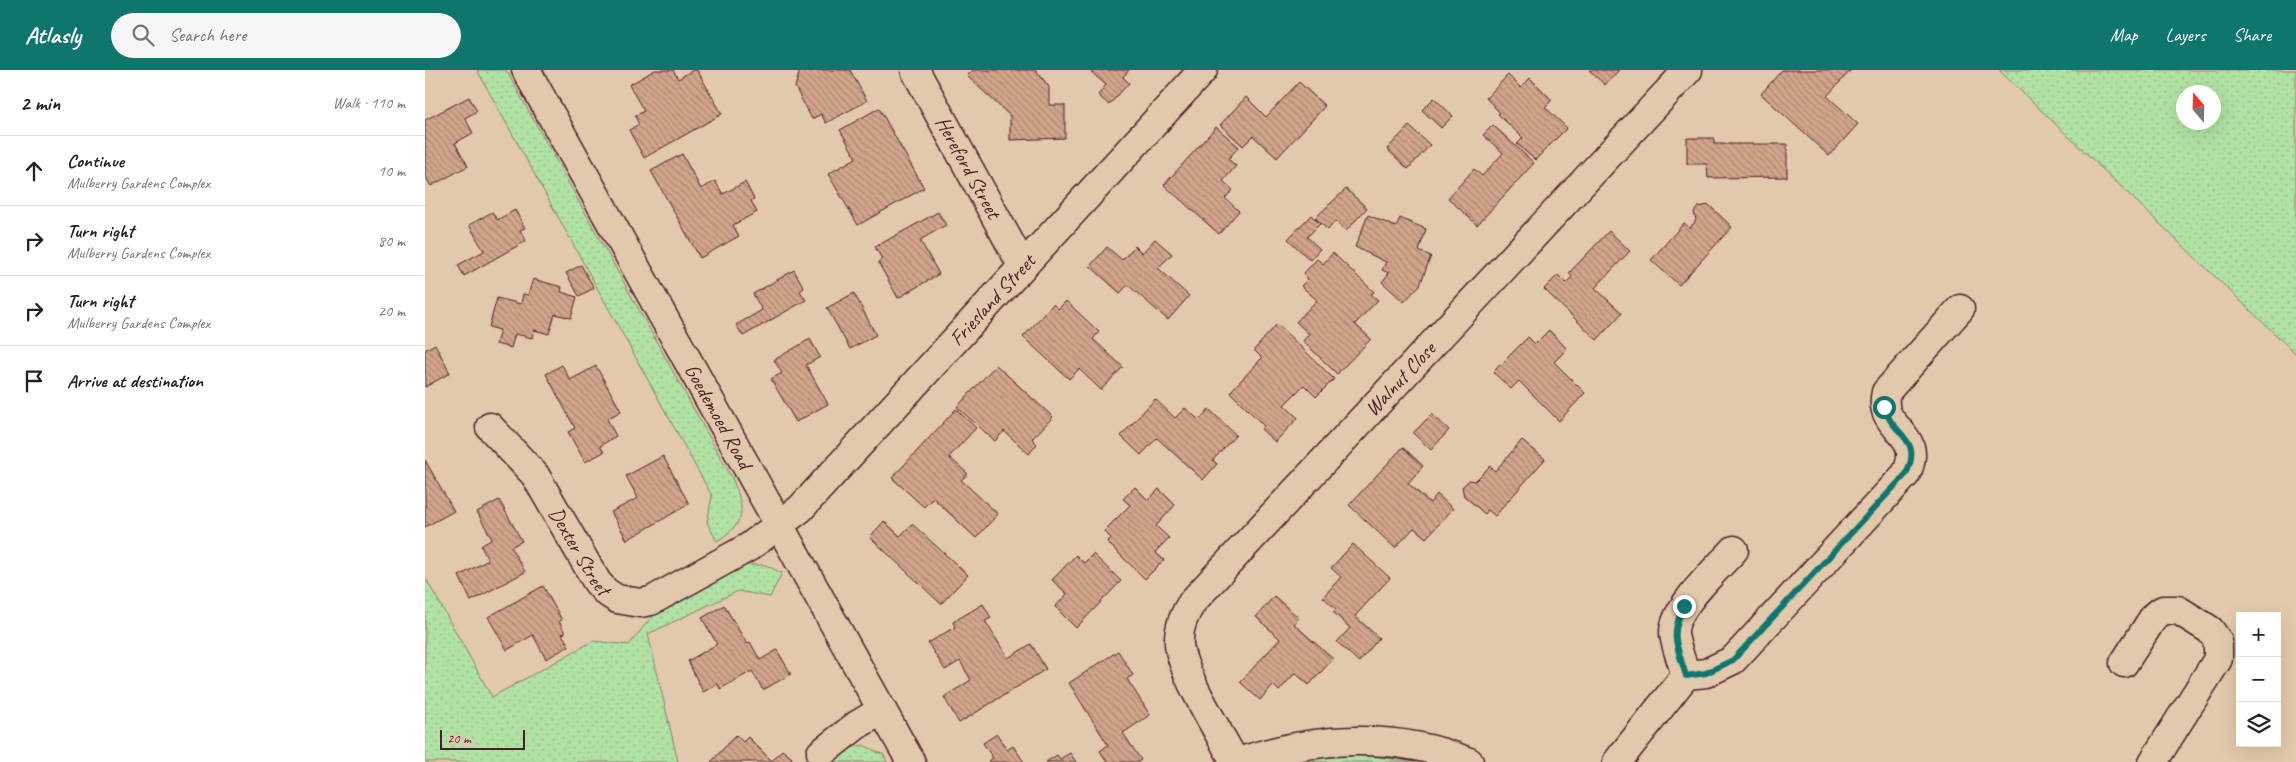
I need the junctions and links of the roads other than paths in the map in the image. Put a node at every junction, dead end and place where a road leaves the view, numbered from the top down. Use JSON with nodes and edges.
{"nodes":[{"id":1,"x":526,"y":70,"type":"edge"},
{"id":2,"x":915,"y":70,"type":"edge"},
{"id":3,"x":1203,"y":70,"type":"edge"},
{"id":4,"x":1688,"y":70,"type":"edge"},
{"id":5,"x":1022,"y":265,"type":"junction"},
{"id":6,"x":1961,"y":309,"type":"dead end"},
{"id":7,"x":490,"y":427,"type":"dead end"},
{"id":8,"x":778,"y":526,"type":"junction"},
{"id":9,"x":1734,"y":550,"type":"dead end"},
{"id":10,"x":2124,"y":663,"type":"dead end"},
{"id":11,"x":1686,"y":676,"type":"junction"},
{"id":12,"x":882,"y":710,"type":"junction"},
{"id":13,"x":821,"y":753,"type":"dead end"},
{"id":14,"x":911,"y":762,"type":"edge"},
{"id":15,"x":1236,"y":762,"type":"edge"},
{"id":16,"x":1469,"y":762,"type":"edge"},
{"id":17,"x":1617,"y":762,"type":"edge"},
{"id":18,"x":2153,"y":762,"type":"edge"}],
"edges":[{"from":1,"to":8,"type":"street","name":"Goedemoed Road"},
{"from":2,"to":5,"type":"street","name":"Hereford Street"},
{"from":3,"to":5,"type":"street","name":"Friesland Street"},
{"from":4,"to":15,"type":"street","name":"Walnut Close"},
{"from":5,"to":8,"type":"street","name":"Friesland Street"},
{"from":6,"to":11,"type":"street"},
{"from":7,"to":8,"type":"street","name":"Dexter Street"},
{"from":8,"to":12,"type":"street","name":"Goedemoed Road"},
{"from":9,"to":11,"type":"street"},
{"from":10,"to":18,"type":"street"},
{"from":11,"to":17,"type":"street"},
{"from":12,"to":13,"type":"street"},
{"from":12,"to":14,"type":"street","name":"Goedemoed Road"},
{"from":15,"to":16,"type":"street"}]}
